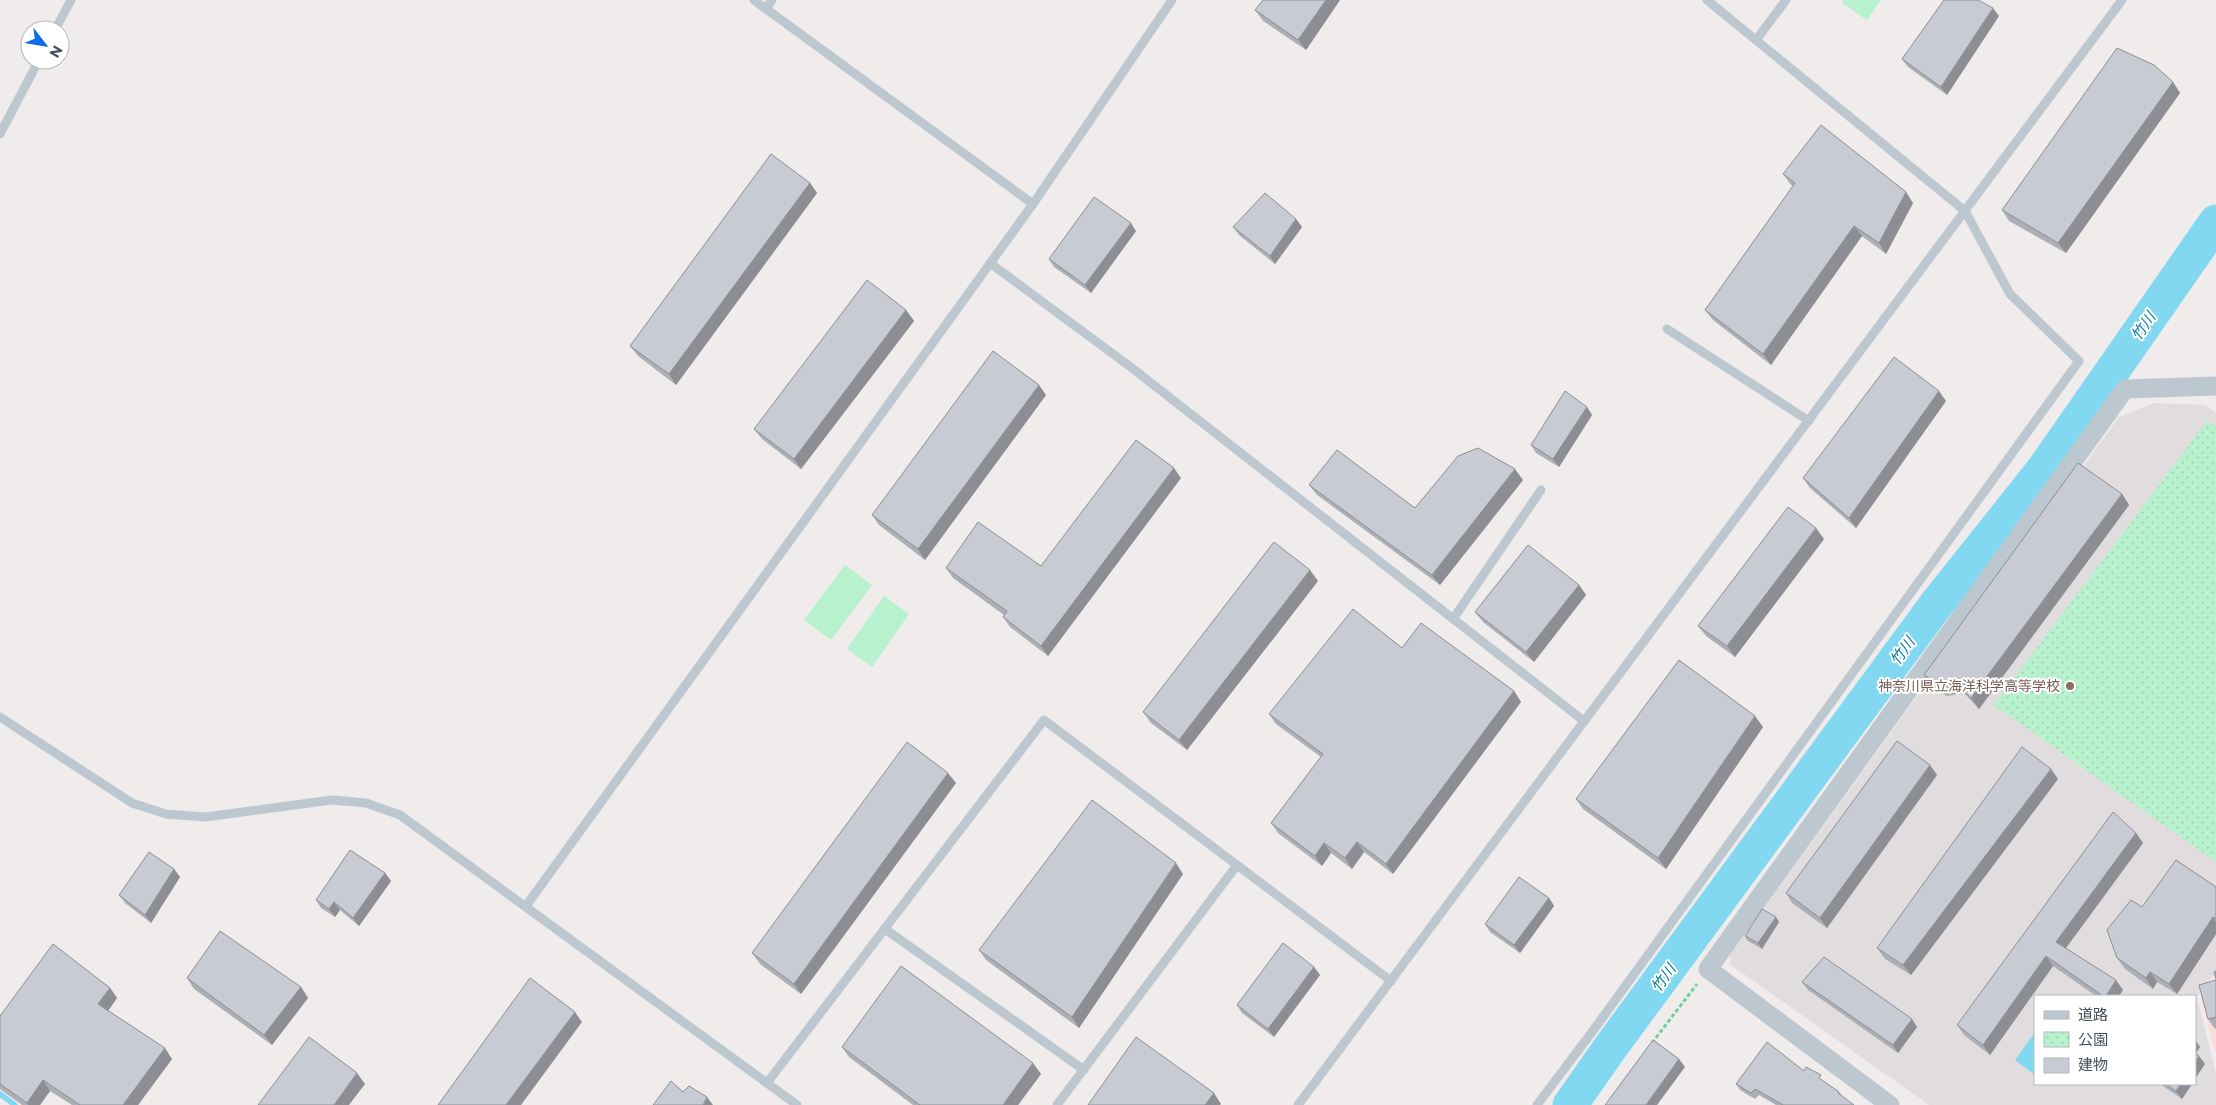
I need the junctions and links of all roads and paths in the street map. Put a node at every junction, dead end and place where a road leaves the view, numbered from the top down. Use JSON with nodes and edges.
{"nodes":[{"id":1,"x":754,"y":0,"type":"edge"},
{"id":2,"x":772,"y":0,"type":"edge"},
{"id":3,"x":1172,"y":0,"type":"edge"},
{"id":4,"x":1707,"y":0,"type":"edge"},
{"id":5,"x":1786,"y":0,"type":"edge"},
{"id":6,"x":2122,"y":0,"type":"edge"},
{"id":7,"x":68,"y":1,"type":"edge"},
{"id":8,"x":766,"y":9,"type":"junction"},
{"id":9,"x":59,"y":20,"type":"edge"},
{"id":10,"x":1756,"y":40,"type":"junction"},
{"id":11,"x":34,"y":70,"type":"edge"},
{"id":12,"x":0,"y":134,"type":"edge"},
{"id":13,"x":1033,"y":204,"type":"junction"},
{"id":14,"x":1965,"y":212,"type":"junction"},
{"id":15,"x":990,"y":263,"type":"junction"},
{"id":16,"x":1667,"y":329,"type":"dead end"},
{"id":17,"x":2216,"y":386,"type":"edge"},
{"id":18,"x":1809,"y":421,"type":"junction"},
{"id":19,"x":1541,"y":490,"type":"dead end"},
{"id":20,"x":1453,"y":619,"type":"junction"},
{"id":21,"x":0,"y":717,"type":"edge"},
{"id":22,"x":1584,"y":721,"type":"junction"},
{"id":23,"x":1238,"y":865,"type":"junction"},
{"id":24,"x":526,"y":906,"type":"junction"},
{"id":25,"x":885,"y":929,"type":"junction"},
{"id":26,"x":1708,"y":969,"type":"junction"},
{"id":27,"x":1391,"y":981,"type":"junction"},
{"id":28,"x":1651,"y":1045,"type":"edge"},
{"id":29,"x":1084,"y":1070,"type":"junction"},
{"id":30,"x":767,"y":1083,"type":"junction"},
{"id":31,"x":797,"y":1105,"type":"edge"},
{"id":32,"x":1057,"y":1105,"type":"edge"},
{"id":33,"x":1298,"y":1105,"type":"edge"},
{"id":34,"x":1537,"y":1105,"type":"edge"},
{"id":35,"x":1890,"y":1105,"type":"edge"}],
"edges":[{"from":1,"to":8,"type":"lane"},
{"from":2,"to":8,"type":"lane"},
{"from":3,"to":13,"type":"lane"},
{"from":4,"to":10,"type":"lane"},
{"from":5,"to":10,"type":"lane"},
{"from":6,"to":14,"type":"lane"},
{"from":7,"to":9,"type":"lane"},
{"from":8,"to":13,"type":"lane"},
{"from":10,"to":14,"type":"lane"},
{"from":11,"to":12,"type":"lane"},
{"from":13,"to":15,"type":"lane"},
{"from":14,"to":18,"type":"lane"},
{"from":14,"to":34,"type":"lane"},
{"from":15,"to":20,"type":"lane"},
{"from":15,"to":24,"type":"lane"},
{"from":16,"to":18,"type":"lane"},
{"from":17,"to":26,"type":"street"},
{"from":18,"to":22,"type":"lane"},
{"from":19,"to":20,"type":"lane"},
{"from":20,"to":22,"type":"lane"},
{"from":21,"to":24,"type":"lane"},
{"from":22,"to":27,"type":"lane"},
{"from":23,"to":25,"type":"lane"},
{"from":23,"to":27,"type":"lane"},
{"from":23,"to":29,"type":"lane"},
{"from":24,"to":30,"type":"lane"},
{"from":25,"to":29,"type":"lane"},
{"from":25,"to":30,"type":"lane"},
{"from":26,"to":28,"type":"path"},
{"from":26,"to":35,"type":"street"},
{"from":27,"to":33,"type":"lane"},
{"from":29,"to":32,"type":"lane"},
{"from":30,"to":31,"type":"lane"}]}
